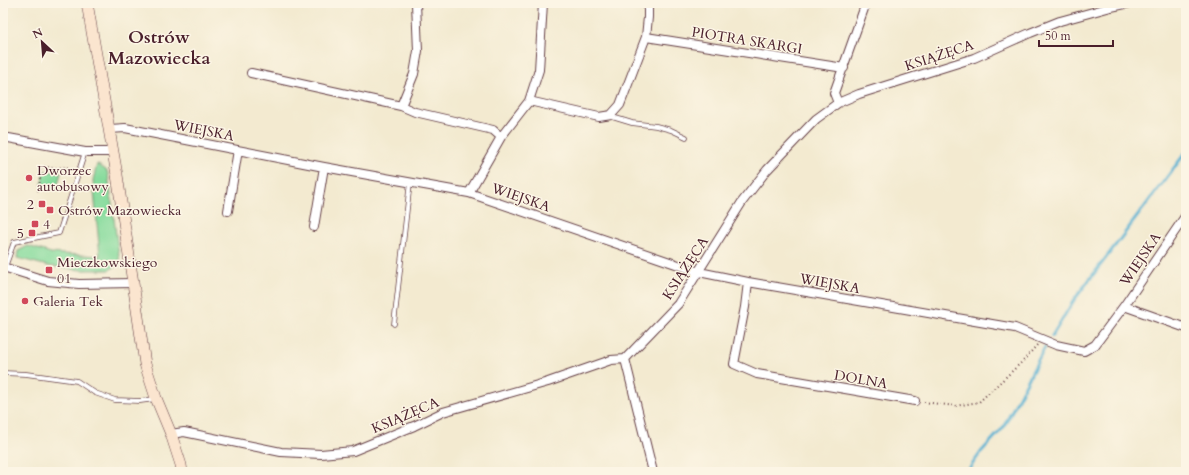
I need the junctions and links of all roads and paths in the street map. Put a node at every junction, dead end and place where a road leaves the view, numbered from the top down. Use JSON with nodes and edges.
{"nodes":[{"id":1,"x":88,"y":3,"type":"edge"},
{"id":2,"x":416,"y":3,"type":"edge"},
{"id":3,"x":544,"y":3,"type":"edge"},
{"id":4,"x":648,"y":3,"type":"edge"},
{"id":5,"x":866,"y":3,"type":"edge"},
{"id":6,"x":1130,"y":3,"type":"edge"},
{"id":7,"x":646,"y":37,"type":"junction"},
{"id":8,"x":844,"y":68,"type":"junction"},
{"id":9,"x":251,"y":72,"type":"dead end"},
{"id":10,"x":528,"y":101,"type":"junction"},
{"id":11,"x":838,"y":103,"type":"junction"},
{"id":12,"x":401,"y":106,"type":"junction"},
{"id":13,"x":607,"y":115,"type":"junction"},
{"id":14,"x":110,"y":129,"type":"junction"},
{"id":15,"x":3,"y":137,"type":"edge"},
{"id":16,"x":502,"y":137,"type":"junction"},
{"id":17,"x":686,"y":137,"type":"dead end"},
{"id":18,"x":238,"y":150,"type":"junction"},
{"id":19,"x":85,"y":152,"type":"junction"},
{"id":20,"x":113,"y":152,"type":"junction"},
{"id":21,"x":324,"y":167,"type":"junction"},
{"id":22,"x":68,"y":168,"type":"dead end"},
{"id":23,"x":410,"y":182,"type":"junction"},
{"id":24,"x":38,"y":190,"type":"dead end"},
{"id":25,"x":469,"y":193,"type":"junction"},
{"id":26,"x":228,"y":211,"type":"dead end"},
{"id":27,"x":1186,"y":215,"type":"edge"},
{"id":28,"x":314,"y":227,"type":"dead end"},
{"id":29,"x":4,"y":268,"type":"edge"},
{"id":30,"x":699,"y":272,"type":"junction"},
{"id":31,"x":748,"y":282,"type":"junction"},
{"id":32,"x":133,"y":283,"type":"junction"},
{"id":33,"x":1124,"y":306,"type":"junction"},
{"id":34,"x":394,"y":324,"type":"dead end"},
{"id":35,"x":1186,"y":328,"type":"edge"},
{"id":36,"x":1041,"y":339,"type":"junction"},
{"id":37,"x":625,"y":359,"type":"junction"},
{"id":38,"x":3,"y":372,"type":"edge"},
{"id":39,"x":156,"y":398,"type":"junction"},
{"id":40,"x":915,"y":401,"type":"joint"},
{"id":41,"x":171,"y":434,"type":"junction"},
{"id":42,"x":182,"y":472,"type":"edge"},
{"id":43,"x":653,"y":472,"type":"edge"}],
"edges":[{"from":1,"to":14,"type":"street"},
{"from":2,"to":12,"type":"street"},
{"from":3,"to":10,"type":"street"},
{"from":4,"to":7,"type":"street"},
{"from":5,"to":8,"type":"street"},
{"from":6,"to":11,"type":"street","name":"KSIĄŻĘCA"},
{"from":7,"to":8,"type":"street","name":"PIOTRA SKARGI"},
{"from":7,"to":13,"type":"street"},
{"from":8,"to":11,"type":"street"},
{"from":9,"to":12,"type":"street"},
{"from":10,"to":13,"type":"street"},
{"from":10,"to":16,"type":"street"},
{"from":11,"to":30,"type":"street","name":"KSIĄŻĘCA"},
{"from":12,"to":16,"type":"street"},
{"from":13,"to":17,"type":"lane"},
{"from":14,"to":18,"type":"street","name":"WIEJSKA"},
{"from":14,"to":20,"type":"street"},
{"from":15,"to":19,"type":"street"},
{"from":16,"to":25,"type":"street"},
{"from":18,"to":21,"type":"street","name":"WIEJSKA"},
{"from":18,"to":26,"type":"street"},
{"from":19,"to":20,"type":"street"},
{"from":19,"to":29,"type":"lane"},
{"from":20,"to":32,"type":"street"},
{"from":21,"to":23,"type":"street","name":"WIEJSKA"},
{"from":21,"to":28,"type":"street"},
{"from":22,"to":24,"type":"path"},
{"from":23,"to":25,"type":"street","name":"WIEJSKA"},
{"from":23,"to":34,"type":"lane"},
{"from":25,"to":30,"type":"street","name":"WIEJSKA"},
{"from":27,"to":33,"type":"street","name":"WIEJSKA"},
{"from":29,"to":32,"type":"street"},
{"from":30,"to":31,"type":"street","name":"WIEJSKA"},
{"from":30,"to":37,"type":"street","name":"KSIĄŻĘCA"},
{"from":31,"to":36,"type":"street","name":"WIEJSKA"},
{"from":31,"to":40,"type":"street","name":"DOLNA"},
{"from":32,"to":39,"type":"street"},
{"from":33,"to":35,"type":"street"},
{"from":33,"to":36,"type":"street","name":"WIEJSKA"},
{"from":36,"to":40,"type":"path"},
{"from":37,"to":41,"type":"street","name":"KSIĄŻĘCA"},
{"from":37,"to":43,"type":"street"},
{"from":38,"to":39,"type":"lane"},
{"from":39,"to":41,"type":"street"},
{"from":41,"to":42,"type":"street"}]}
